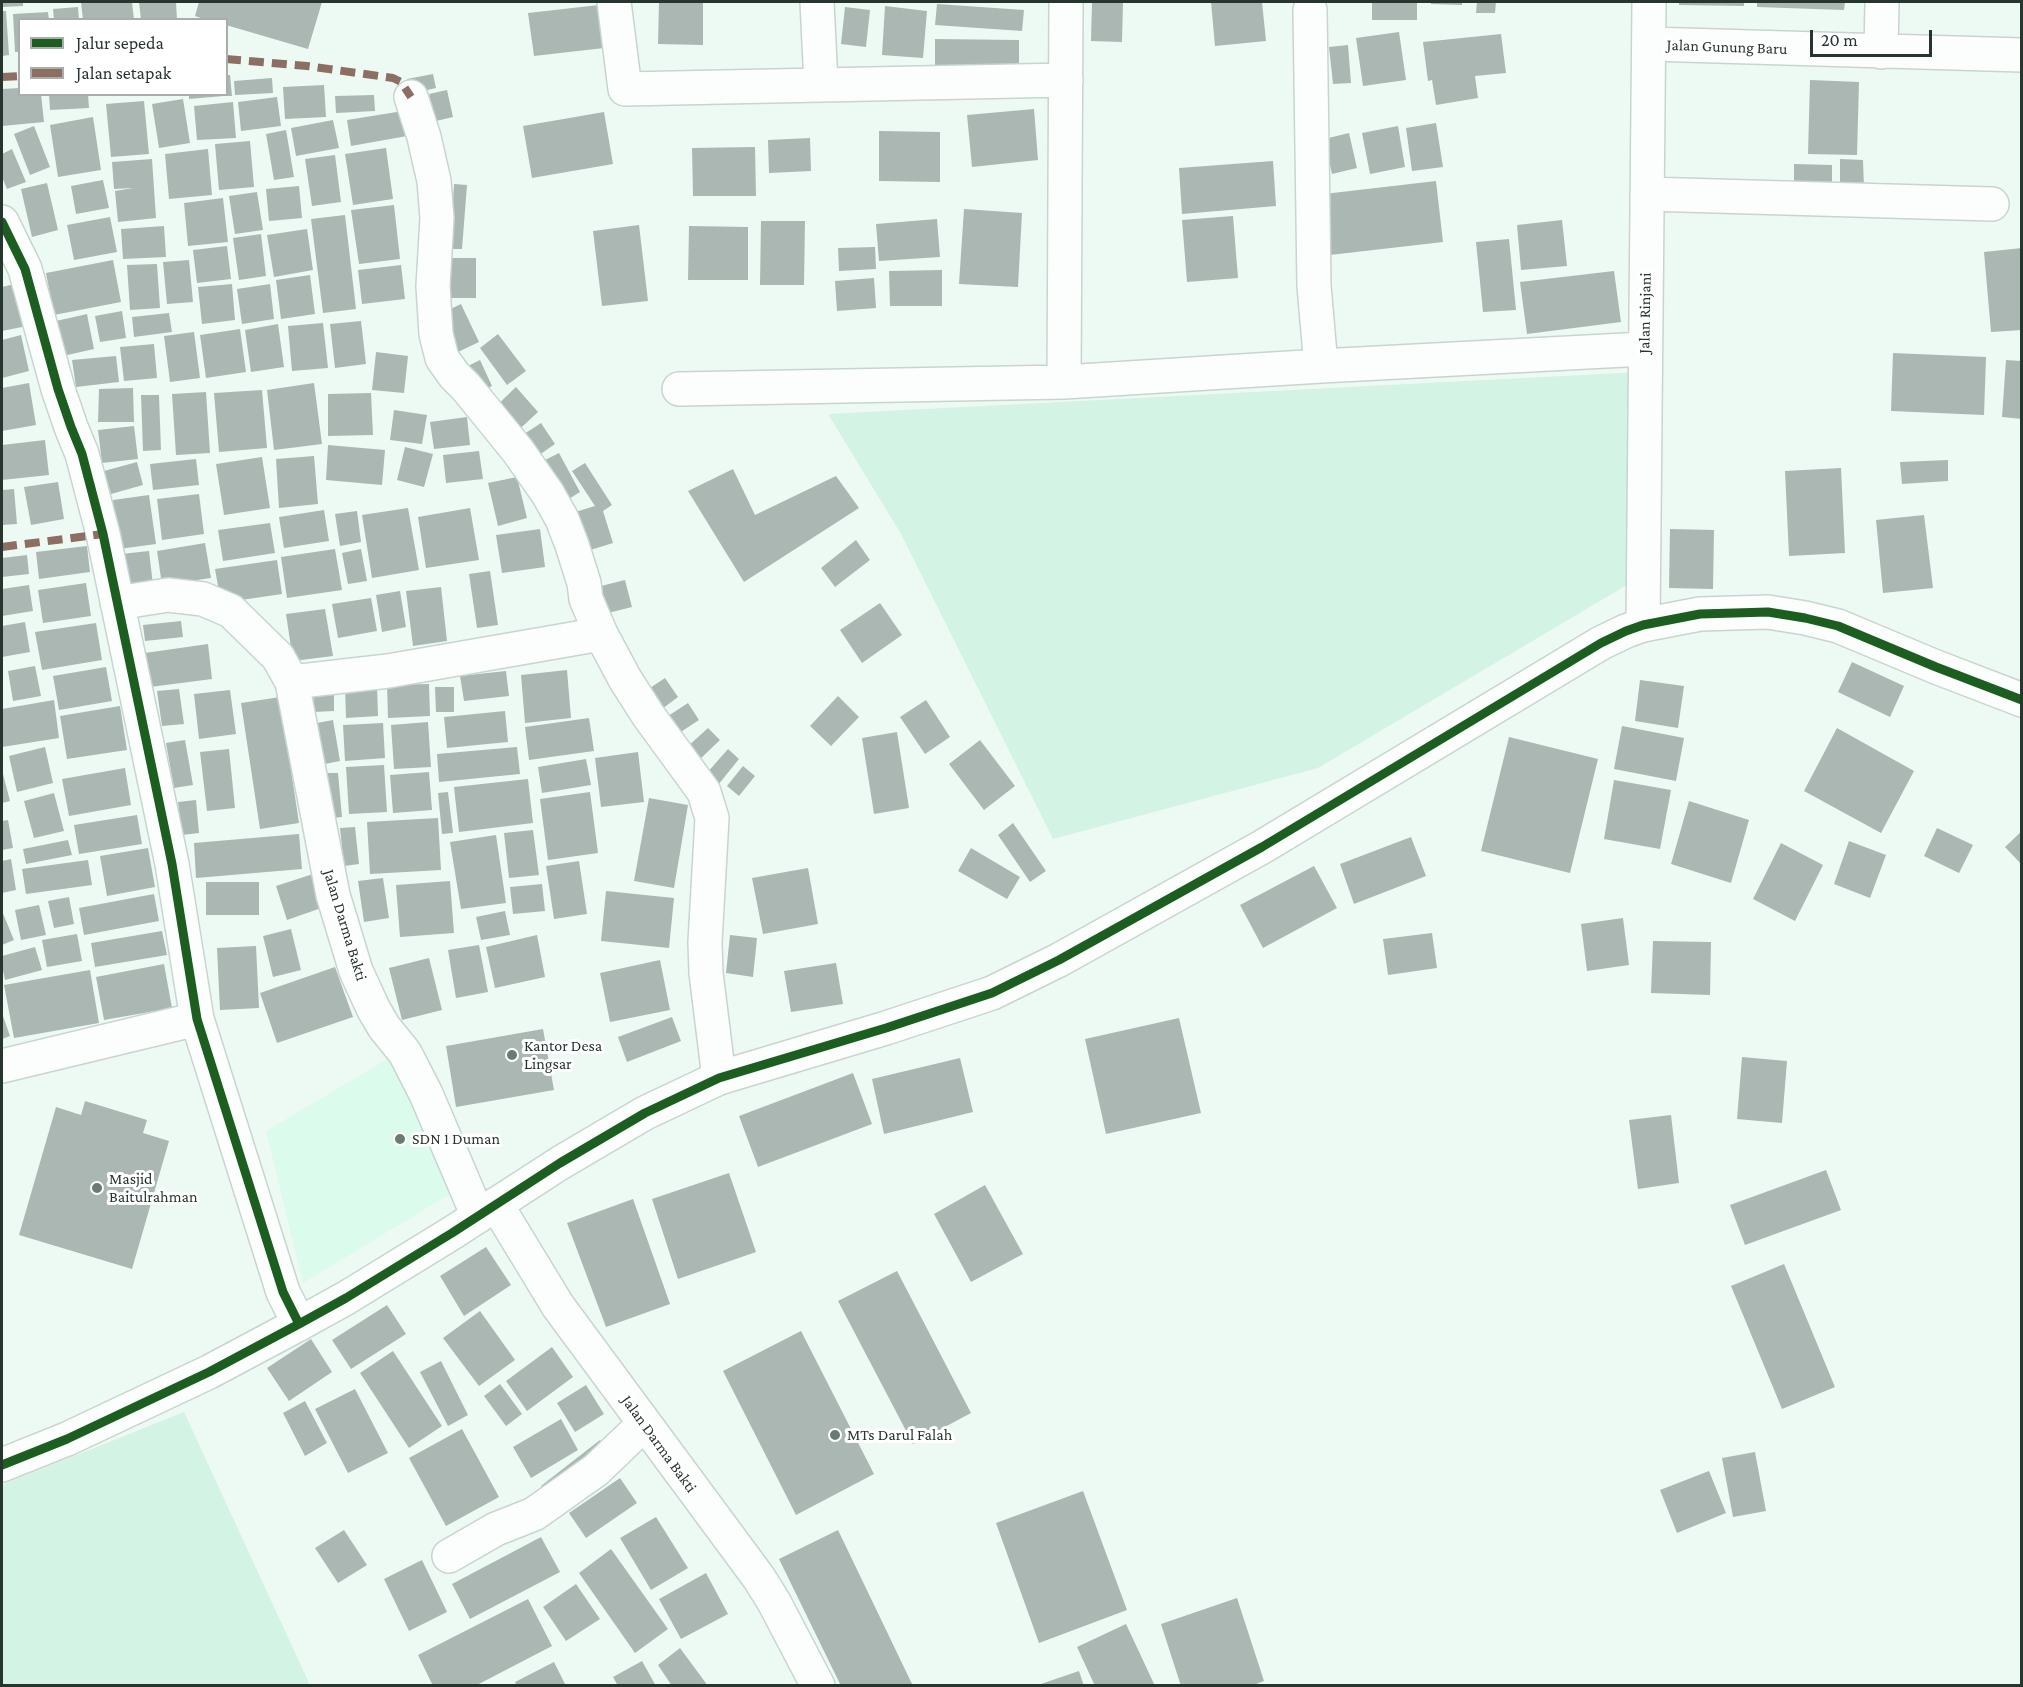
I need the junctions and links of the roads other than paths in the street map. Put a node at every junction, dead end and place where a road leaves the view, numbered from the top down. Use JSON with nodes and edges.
{"nodes":[{"id":1,"x":614,"y":2,"type":"edge"},
{"id":2,"x":817,"y":2,"type":"edge"},
{"id":3,"x":1066,"y":2,"type":"edge"},
{"id":4,"x":1649,"y":2,"type":"edge"},
{"id":5,"x":1882,"y":2,"type":"edge"},
{"id":6,"x":1310,"y":10,"type":"dead end"},
{"id":7,"x":1649,"y":44,"type":"junction"},
{"id":8,"x":1881,"y":52,"type":"junction"},
{"id":9,"x":2022,"y":55,"type":"edge"},
{"id":10,"x":1066,"y":80,"type":"junction"},
{"id":11,"x":820,"y":84,"type":"junction"},
{"id":12,"x":411,"y":97,"type":"dead end"},
{"id":13,"x":1647,"y":194,"type":"junction"},
{"id":14,"x":1992,"y":204,"type":"dead end"},
{"id":15,"x":2,"y":222,"type":"edge"},
{"id":16,"x":1644,"y":349,"type":"junction"},
{"id":17,"x":1321,"y":366,"type":"junction"},
{"id":18,"x":1064,"y":382,"type":"junction"},
{"id":19,"x":679,"y":389,"type":"dead end"},
{"id":20,"x":117,"y":603,"type":"junction"},
{"id":21,"x":1643,"y":625,"type":"junction"},
{"id":22,"x":601,"y":634,"type":"junction"},
{"id":23,"x":292,"y":682,"type":"junction"},
{"id":24,"x":2022,"y":699,"type":"edge"},
{"id":25,"x":197,"y":1019,"type":"junction"},
{"id":26,"x":2,"y":1066,"type":"edge"},
{"id":27,"x":719,"y":1078,"type":"junction"},
{"id":28,"x":487,"y":1210,"type":"junction"},
{"id":29,"x":299,"y":1324,"type":"junction"},
{"id":30,"x":644,"y":1424,"type":"junction"},
{"id":31,"x":2,"y":1465,"type":"edge"},
{"id":32,"x":449,"y":1556,"type":"dead end"},
{"id":33,"x":819,"y":1686,"type":"edge"}],
"edges":[{"from":1,"to":11,"type":"street"},
{"from":2,"to":11,"type":"street"},
{"from":3,"to":10,"type":"street"},
{"from":4,"to":7,"type":"street","name":"Jalan Rinjani"},
{"from":5,"to":8,"type":"street"},
{"from":6,"to":17,"type":"street"},
{"from":7,"to":8,"type":"street","name":"Jalan Gunung Baru"},
{"from":7,"to":13,"type":"street","name":"Jalan Rinjani"},
{"from":8,"to":9,"type":"street","name":"Jalan Gunung Baru"},
{"from":10,"to":11,"type":"street"},
{"from":10,"to":18,"type":"street"},
{"from":12,"to":22,"type":"street"},
{"from":13,"to":14,"type":"street"},
{"from":13,"to":16,"type":"street","name":"Jalan Rinjani"},
{"from":15,"to":20,"type":"street"},
{"from":16,"to":17,"type":"street"},
{"from":16,"to":21,"type":"street","name":"Jalan Rinjani"},
{"from":17,"to":18,"type":"street"},
{"from":18,"to":19,"type":"street"},
{"from":20,"to":23,"type":"street","name":"Jalan Darma Bakti"},
{"from":20,"to":25,"type":"street"},
{"from":21,"to":24,"type":"street"},
{"from":21,"to":27,"type":"street"},
{"from":22,"to":23,"type":"street"},
{"from":22,"to":27,"type":"street"},
{"from":23,"to":28,"type":"street","name":"Jalan Darma Bakti"},
{"from":25,"to":26,"type":"street"},
{"from":25,"to":29,"type":"street"},
{"from":27,"to":28,"type":"street"},
{"from":28,"to":29,"type":"street"},
{"from":28,"to":30,"type":"street","name":"Jalan Darma Bakti"},
{"from":29,"to":31,"type":"street"},
{"from":30,"to":32,"type":"street"},
{"from":30,"to":33,"type":"street","name":"Jalan Darma Bakti"}]}
